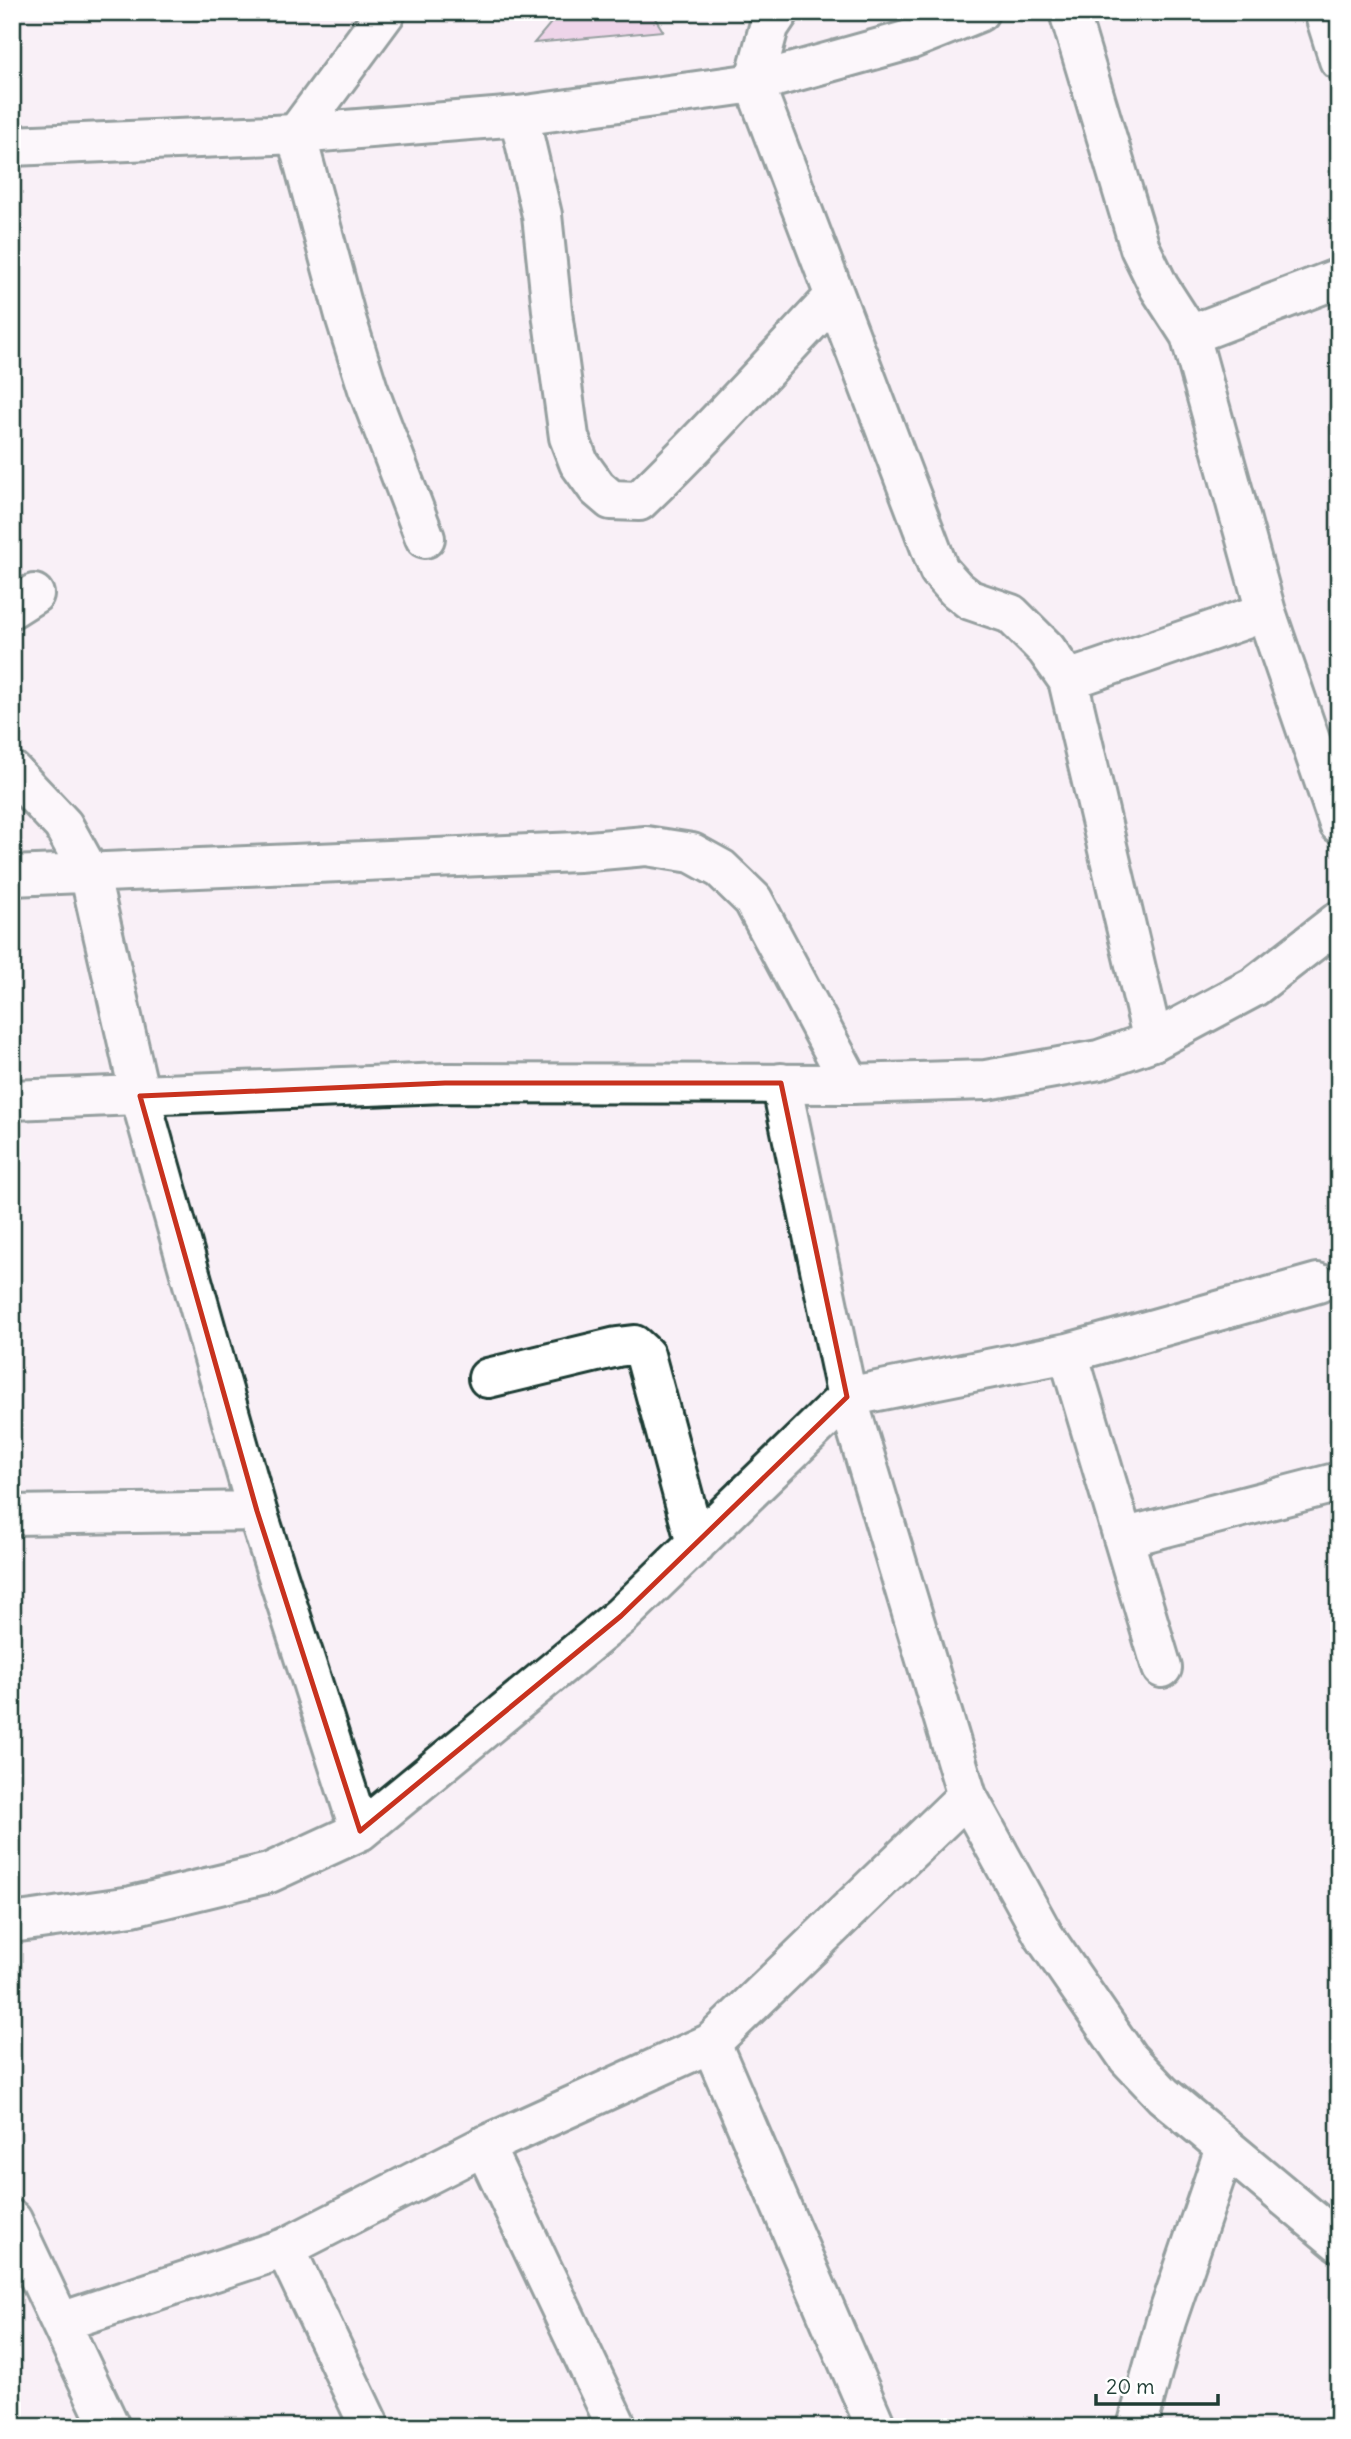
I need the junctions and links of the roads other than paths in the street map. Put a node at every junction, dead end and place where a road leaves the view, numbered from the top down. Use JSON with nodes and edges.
{"nodes":[{"id":1,"x":386,"y":12,"type":"edge"},
{"id":2,"x":779,"y":12,"type":"edge"},
{"id":3,"x":979,"y":12,"type":"edge"},
{"id":4,"x":1069,"y":12,"type":"edge"},
{"id":5,"x":1324,"y":12,"type":"edge"},
{"id":6,"x":1339,"y":60,"type":"edge"},
{"id":7,"x":754,"y":83,"type":"junction"},
{"id":8,"x":519,"y":116,"type":"junction"},
{"id":9,"x":296,"y":134,"type":"junction"},
{"id":10,"x":12,"y":146,"type":"edge"},
{"id":11,"x":1339,"y":278,"type":"edge"},
{"id":12,"x":835,"y":296,"type":"junction"},
{"id":13,"x":1190,"y":335,"type":"junction"},
{"id":14,"x":425,"y":538,"type":"dead end"},
{"id":15,"x":1266,"y":612,"type":"junction"},
{"id":16,"x":1068,"y":680,"type":"junction"},
{"id":17,"x":12,"y":771,"type":"edge"},
{"id":18,"x":1339,"y":824,"type":"edge"},
{"id":19,"x":89,"y":872,"type":"junction"},
{"id":20,"x":12,"y":876,"type":"edge"},
{"id":21,"x":1339,"y":921,"type":"edge"},
{"id":22,"x":1153,"y":1041,"type":"junction"},
{"id":23,"x":781,"y":1083,"type":"junction"},
{"id":24,"x":851,"y":1084,"type":"junction"},
{"id":25,"x":140,"y":1096,"type":"junction"},
{"id":26,"x":12,"y":1100,"type":"edge"},
{"id":27,"x":1318,"y":1283,"type":"dead end"},
{"id":28,"x":1068,"y":1353,"type":"junction"},
{"id":29,"x":488,"y":1378,"type":"dead end"},
{"id":30,"x":847,"y":1397,"type":"junction"},
{"id":31,"x":1339,"y":1482,"type":"edge"},
{"id":32,"x":257,"y":1511,"type":"junction"},
{"id":33,"x":12,"y":1515,"type":"edge"},
{"id":34,"x":1123,"y":1538,"type":"junction"},
{"id":35,"x":696,"y":1544,"type":"junction"},
{"id":36,"x":1162,"y":1668,"type":"dead end"},
{"id":37,"x":967,"y":1796,"type":"junction"},
{"id":38,"x":360,"y":1830,"type":"junction"},
{"id":39,"x":12,"y":1923,"type":"edge"},
{"id":40,"x":711,"y":2043,"type":"junction"},
{"id":41,"x":484,"y":2147,"type":"junction"},
{"id":42,"x":1224,"y":2148,"type":"junction"},
{"id":43,"x":12,"y":2220,"type":"edge"},
{"id":44,"x":1339,"y":2242,"type":"edge"},
{"id":45,"x":285,"y":2248,"type":"junction"},
{"id":46,"x":61,"y":2322,"type":"junction"},
{"id":47,"x":110,"y":2427,"type":"edge"},
{"id":48,"x":370,"y":2427,"type":"edge"},
{"id":49,"x":617,"y":2427,"type":"edge"},
{"id":50,"x":876,"y":2427,"type":"edge"},
{"id":51,"x":1137,"y":2427,"type":"edge"}],
"edges":[{"from":1,"to":9,"type":"street"},
{"from":2,"to":7,"type":"street"},
{"from":3,"to":7,"type":"street"},
{"from":4,"to":13,"type":"street"},
{"from":5,"to":6,"type":"street"},
{"from":7,"to":8,"type":"street"},
{"from":7,"to":12,"type":"street"},
{"from":8,"to":9,"type":"street"},
{"from":8,"to":12,"type":"street"},
{"from":9,"to":10,"type":"street"},
{"from":9,"to":14,"type":"street"},
{"from":11,"to":13,"type":"street"},
{"from":12,"to":16,"type":"street"},
{"from":13,"to":15,"type":"street"},
{"from":15,"to":16,"type":"street"},
{"from":15,"to":18,"type":"street"},
{"from":16,"to":22,"type":"street"},
{"from":17,"to":19,"type":"street"},
{"from":19,"to":20,"type":"street"},
{"from":19,"to":24,"type":"street"},
{"from":19,"to":25,"type":"street"},
{"from":21,"to":22,"type":"street"},
{"from":22,"to":24,"type":"street"},
{"from":23,"to":24,"type":"street"},
{"from":23,"to":25,"type":"street"},
{"from":23,"to":30,"type":"street"},
{"from":25,"to":26,"type":"street"},
{"from":25,"to":32,"type":"street"},
{"from":27,"to":28,"type":"street"},
{"from":28,"to":30,"type":"street"},
{"from":28,"to":34,"type":"street"},
{"from":29,"to":35,"type":"street"},
{"from":30,"to":35,"type":"street"},
{"from":30,"to":37,"type":"street"},
{"from":31,"to":34,"type":"street"},
{"from":32,"to":33,"type":"street"},
{"from":32,"to":38,"type":"street"},
{"from":34,"to":36,"type":"street"},
{"from":35,"to":38,"type":"street"},
{"from":37,"to":40,"type":"street"},
{"from":37,"to":42,"type":"street"},
{"from":38,"to":39,"type":"street"},
{"from":40,"to":41,"type":"street"},
{"from":40,"to":50,"type":"street"},
{"from":41,"to":45,"type":"street"},
{"from":41,"to":49,"type":"street"},
{"from":42,"to":44,"type":"street"},
{"from":42,"to":51,"type":"street"},
{"from":43,"to":46,"type":"street"},
{"from":45,"to":46,"type":"street"},
{"from":45,"to":48,"type":"street"},
{"from":46,"to":47,"type":"street"}]}
